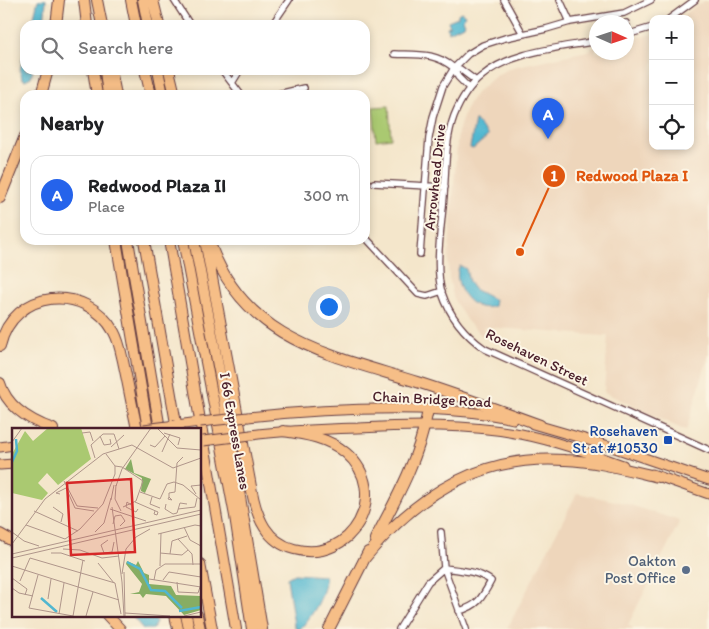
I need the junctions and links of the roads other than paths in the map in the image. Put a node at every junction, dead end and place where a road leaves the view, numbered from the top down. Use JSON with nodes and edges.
{"nodes":[{"id":1,"x":59,"y":0,"type":"edge"},
{"id":2,"x":84,"y":0,"type":"edge"},
{"id":3,"x":97,"y":0,"type":"edge"},
{"id":4,"x":131,"y":0,"type":"edge"},
{"id":5,"x":143,"y":0,"type":"edge"},
{"id":6,"x":153,"y":0,"type":"edge"},
{"id":7,"x":174,"y":0,"type":"edge"},
{"id":8,"x":289,"y":0,"type":"edge"},
{"id":9,"x":504,"y":0,"type":"edge"},
{"id":10,"x":560,"y":0,"type":"edge"},
{"id":11,"x":651,"y":0,"type":"edge"},
{"id":12,"x":695,"y":0,"type":"edge"},
{"id":13,"x":624,"y":13,"type":"joint"},
{"id":14,"x":674,"y":15,"type":"edge"},
{"id":15,"x":57,"y":20,"type":"edge"},
{"id":16,"x":86,"y":20,"type":"edge"},
{"id":17,"x":100,"y":20,"type":"edge"},
{"id":18,"x":135,"y":20,"type":"edge"},
{"id":19,"x":147,"y":20,"type":"edge"},
{"id":20,"x":158,"y":20,"type":"edge"},
{"id":21,"x":187,"y":20,"type":"edge"},
{"id":22,"x":275,"y":20,"type":"edge"},
{"id":23,"x":570,"y":22,"type":"junction"},
{"id":24,"x":649,"y":28,"type":"edge"},
{"id":25,"x":634,"y":33,"type":"edge"},
{"id":26,"x":523,"y":34,"type":"junction"},
{"id":27,"x":589,"y":42,"type":"edge"},
{"id":28,"x":394,"y":54,"type":"dead end"},
{"id":29,"x":454,"y":68,"type":"junction"},
{"id":30,"x":47,"y":75,"type":"edge"},
{"id":31,"x":94,"y":75,"type":"edge"},
{"id":32,"x":106,"y":75,"type":"edge"},
{"id":33,"x":112,"y":75,"type":"edge"},
{"id":34,"x":146,"y":75,"type":"edge"},
{"id":35,"x":147,"y":75,"type":"edge"},
{"id":36,"x":159,"y":75,"type":"edge"},
{"id":37,"x":170,"y":75,"type":"edge"},
{"id":38,"x":226,"y":75,"type":"edge"},
{"id":39,"x":237,"y":75,"type":"edge"},
{"id":40,"x":476,"y":82,"type":"junction"},
{"id":41,"x":232,"y":83,"type":"junction"},
{"id":42,"x":304,"y":88,"type":"dead end"},
{"id":43,"x":470,"y":88,"type":"junction"},
{"id":44,"x":42,"y":90,"type":"edge"},
{"id":45,"x":96,"y":90,"type":"edge"},
{"id":46,"x":107,"y":90,"type":"edge"},
{"id":47,"x":115,"y":90,"type":"edge"},
{"id":48,"x":146,"y":90,"type":"edge"},
{"id":49,"x":150,"y":90,"type":"edge"},
{"id":50,"x":162,"y":90,"type":"edge"},
{"id":51,"x":174,"y":90,"type":"edge"},
{"id":52,"x":237,"y":90,"type":"edge"},
{"id":53,"x":295,"y":90,"type":"edge"},
{"id":54,"x":20,"y":148,"type":"edge"},
{"id":55,"x":374,"y":183,"type":"dead end"},
{"id":56,"x":426,"y":186,"type":"junction"},
{"id":57,"x":445,"y":187,"type":"junction"},
{"id":58,"x":0,"y":198,"type":"edge"},
{"id":59,"x":370,"y":242,"type":"edge"},
{"id":60,"x":117,"y":245,"type":"edge"},
{"id":61,"x":129,"y":245,"type":"edge"},
{"id":62,"x":145,"y":245,"type":"edge"},
{"id":63,"x":170,"y":245,"type":"edge"},
{"id":64,"x":184,"y":245,"type":"edge"},
{"id":65,"x":195,"y":245,"type":"edge"},
{"id":66,"x":206,"y":245,"type":"edge"},
{"id":67,"x":211,"y":245,"type":"edge"},
{"id":68,"x":420,"y":254,"type":"dead end"},
{"id":69,"x":442,"y":291,"type":"junction"},
{"id":70,"x":0,"y":346,"type":"edge"},
{"id":71,"x":0,"y":383,"type":"edge"},
{"id":72,"x":428,"y":410,"type":"junction"},
{"id":73,"x":200,"y":422,"type":"junction"},
{"id":74,"x":540,"y":425,"type":"junction"},
{"id":75,"x":425,"y":426,"type":"junction"},
{"id":76,"x":176,"y":427,"type":"edge"},
{"id":77,"x":51,"y":428,"type":"edge"},
{"id":78,"x":137,"y":428,"type":"edge"},
{"id":79,"x":146,"y":428,"type":"edge"},
{"id":80,"x":160,"y":428,"type":"edge"},
{"id":81,"x":161,"y":428,"type":"edge"},
{"id":82,"x":201,"y":428,"type":"edge"},
{"id":83,"x":283,"y":431,"type":"junction"},
{"id":84,"x":202,"y":441,"type":"edge"},
{"id":85,"x":709,"y":450,"type":"edge"},
{"id":86,"x":658,"y":477,"type":"junction"},
{"id":87,"x":709,"y":480,"type":"edge"},
{"id":88,"x":709,"y":494,"type":"edge"},
{"id":89,"x":441,"y":532,"type":"dead end"},
{"id":90,"x":0,"y":534,"type":"edge"},
{"id":91,"x":12,"y":541,"type":"edge"},
{"id":92,"x":365,"y":558,"type":"junction"},
{"id":93,"x":444,"y":568,"type":"junction"},
{"id":94,"x":201,"y":569,"type":"edge"},
{"id":95,"x":459,"y":611,"type":"junction"},
{"id":96,"x":108,"y":616,"type":"edge"},
{"id":97,"x":175,"y":616,"type":"edge"},
{"id":98,"x":186,"y":616,"type":"edge"},
{"id":99,"x":197,"y":616,"type":"edge"},
{"id":100,"x":120,"y":629,"type":"edge"},
{"id":101,"x":178,"y":629,"type":"edge"},
{"id":102,"x":189,"y":629,"type":"edge"},
{"id":103,"x":200,"y":629,"type":"edge"},
{"id":104,"x":212,"y":629,"type":"edge"},
{"id":105,"x":236,"y":629,"type":"edge"},
{"id":106,"x":252,"y":629,"type":"edge"},
{"id":107,"x":262,"y":629,"type":"edge"},
{"id":108,"x":329,"y":629,"type":"edge"},
{"id":109,"x":400,"y":629,"type":"edge"},
{"id":110,"x":466,"y":629,"type":"edge"}],
"edges":[{"from":1,"to":15,"type":"highway"},
{"from":2,"to":16,"type":"highway"},
{"from":3,"to":17,"type":"highway"},
{"from":4,"to":18,"type":"highway"},
{"from":5,"to":19,"type":"highway"},
{"from":6,"to":20,"type":"highway"},
{"from":7,"to":21,"type":"street"},
{"from":8,"to":22,"type":"street"},
{"from":9,"to":26,"type":"street"},
{"from":10,"to":23,"type":"street"},
{"from":11,"to":13,"type":"street"},
{"from":12,"to":14,"type":"street"},
{"from":13,"to":23,"type":"street"},
{"from":23,"to":26,"type":"street"},
{"from":24,"to":25,"type":"street"},
{"from":26,"to":29,"type":"street"},
{"from":27,"to":40,"type":"street","name":"Arrowhead Drive"},
{"from":28,"to":29,"type":"street"},
{"from":29,"to":40,"type":"street"},
{"from":29,"to":43,"type":"street"},
{"from":29,"to":56,"type":"street"},
{"from":30,"to":44,"type":"highway"},
{"from":31,"to":45,"type":"highway"},
{"from":32,"to":46,"type":"highway"},
{"from":33,"to":47,"type":"highway"},
{"from":34,"to":48,"type":"highway"},
{"from":35,"to":49,"type":"highway"},
{"from":36,"to":50,"type":"highway"},
{"from":37,"to":51,"type":"highway"},
{"from":38,"to":41,"type":"street"},
{"from":39,"to":41,"type":"street"},
{"from":40,"to":43,"type":"street","name":"Arrowhead Drive"},
{"from":41,"to":52,"type":"street"},
{"from":42,"to":53,"type":"street"},
{"from":43,"to":57,"type":"street","name":"Arrowhead Drive"},
{"from":54,"to":58,"type":"highway"},
{"from":55,"to":56,"type":"street"},
{"from":56,"to":57,"type":"street"},
{"from":56,"to":68,"type":"street"},
{"from":57,"to":69,"type":"street","name":"Arrowhead Drive"},
{"from":59,"to":69,"type":"street"},
{"from":60,"to":79,"type":"highway"},
{"from":61,"to":80,"type":"highway"},
{"from":62,"to":76,"type":"highway"},
{"from":63,"to":73,"type":"highway"},
{"from":64,"to":106,"type":"highway","name":"I 66 Express Lanes"},
{"from":65,"to":107,"type":"highway"},
{"from":66,"to":83,"type":"highway"},
{"from":67,"to":74,"type":"highway"},
{"from":69,"to":85,"type":"street","name":"Rosehaven Street"},
{"from":70,"to":78,"type":"highway"},
{"from":71,"to":77,"type":"highway"},
{"from":72,"to":73,"type":"main road","name":"Chain Bridge Road","bridge":true},
{"from":72,"to":74,"type":"main road","name":"Chain Bridge Road"},
{"from":72,"to":75,"type":"highway"},
{"from":73,"to":76,"type":"main road","name":"Chain Bridge Road"},
{"from":73,"to":82,"type":"highway"},
{"from":74,"to":87,"type":"main road","name":"Chain Bridge Road"},
{"from":75,"to":83,"type":"main road","name":"Chain Bridge Road"},
{"from":75,"to":86,"type":"main road","name":"Chain Bridge Road"},
{"from":75,"to":92,"type":"highway"},
{"from":76,"to":81,"type":"main road","name":"Chain Bridge Road","bridge":true},
{"from":83,"to":84,"type":"main road","name":"Chain Bridge Road","bridge":true},
{"from":84,"to":105,"type":"highway"},
{"from":86,"to":88,"type":"main road","name":"Chain Bridge Road"},
{"from":86,"to":92,"type":"highway"},
{"from":89,"to":93,"type":"street"},
{"from":90,"to":91,"type":"highway"},
{"from":92,"to":108,"type":"highway"},
{"from":93,"to":95,"type":"street"},
{"from":93,"to":95,"type":"street"},
{"from":93,"to":109,"type":"street"},
{"from":94,"to":104,"type":"highway"},
{"from":95,"to":110,"type":"street"},
{"from":96,"to":100,"type":"highway"},
{"from":97,"to":101,"type":"highway"},
{"from":98,"to":102,"type":"highway"},
{"from":99,"to":103,"type":"highway"}]}
